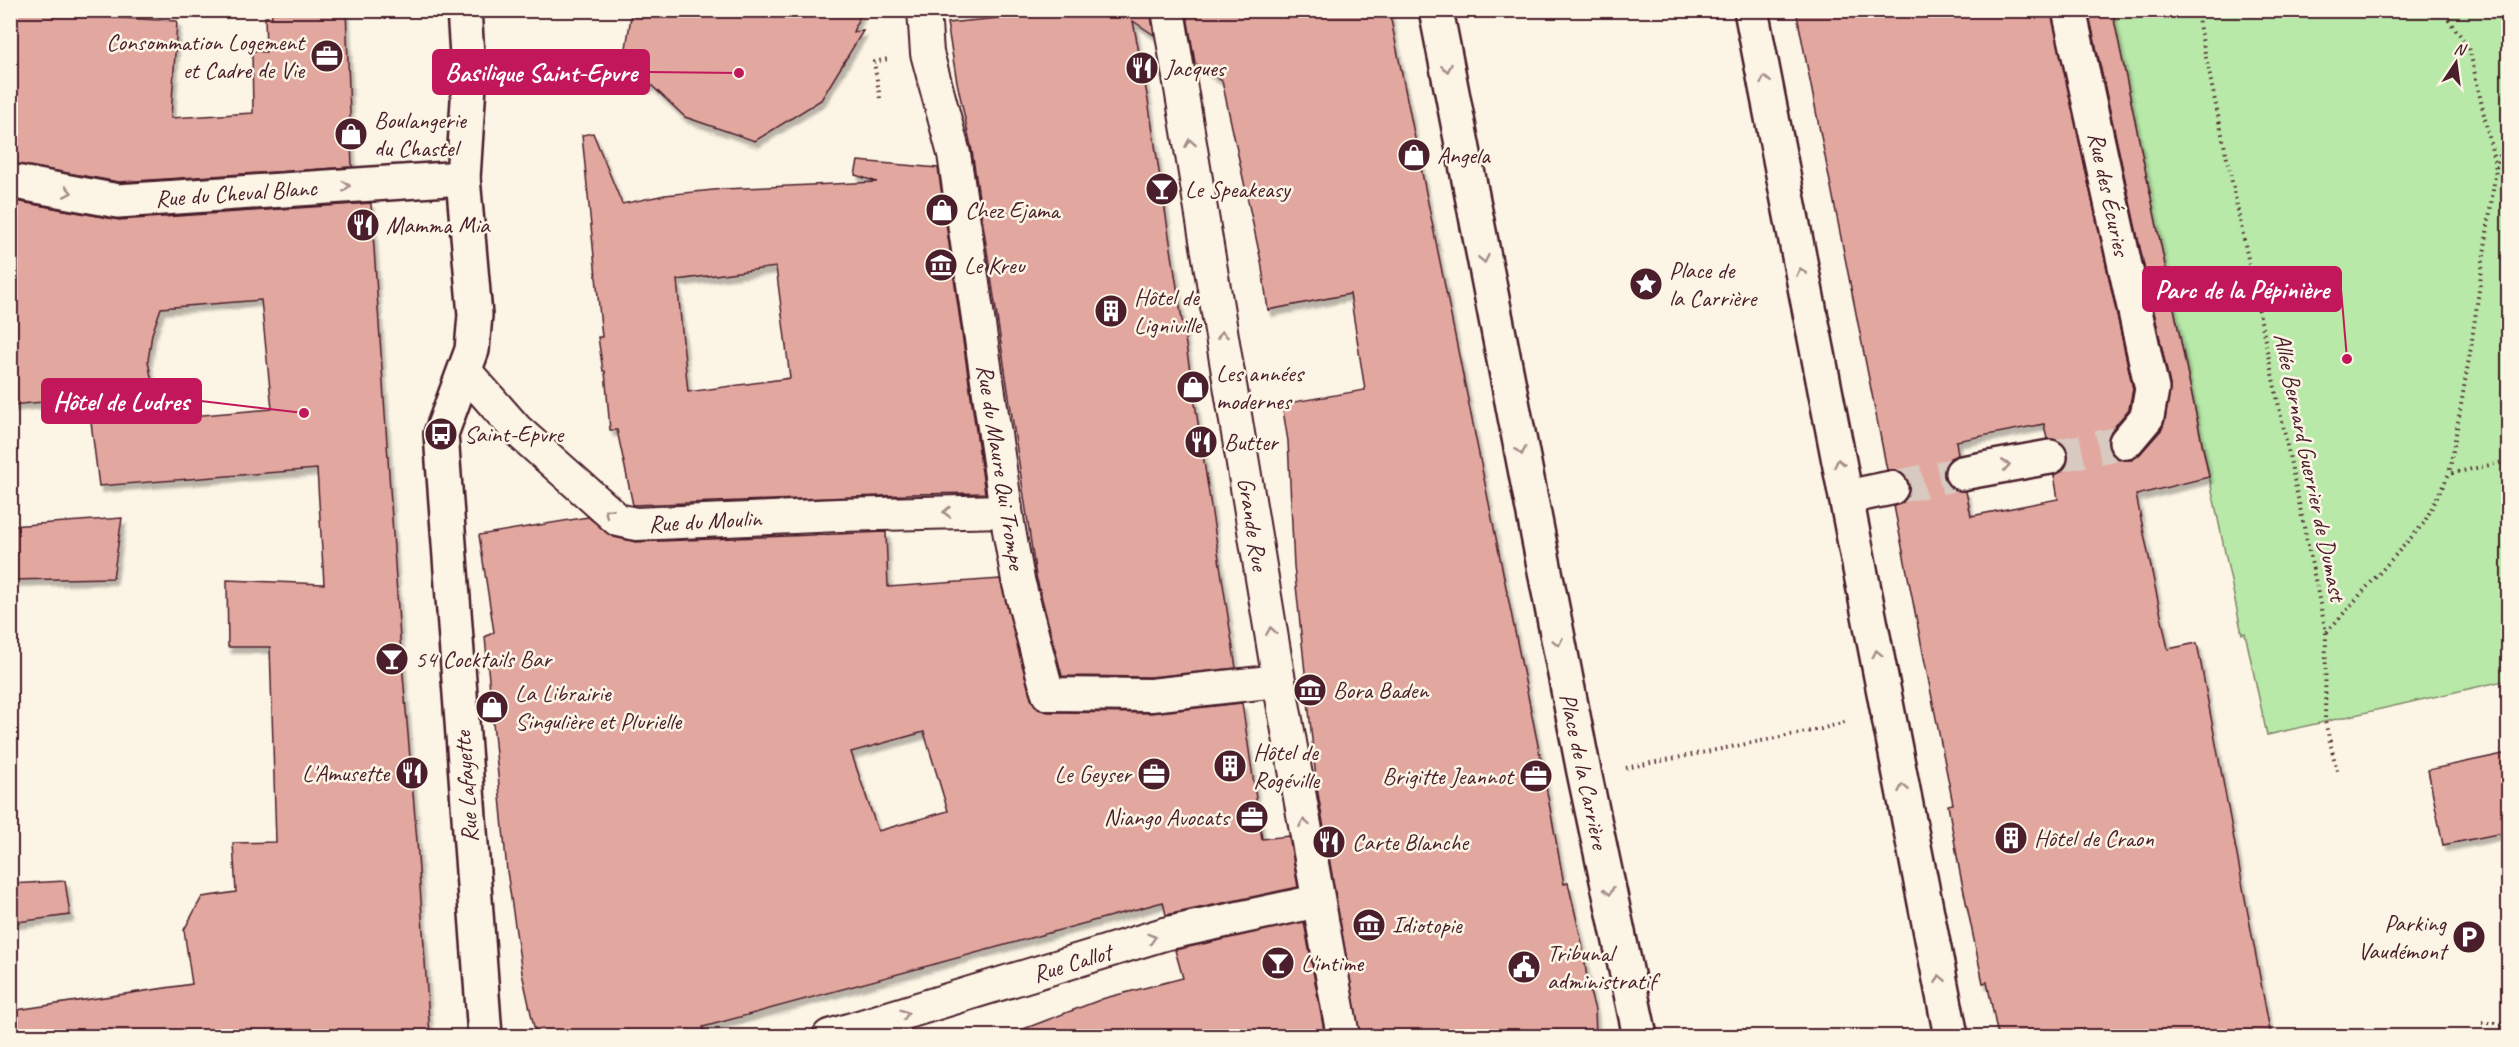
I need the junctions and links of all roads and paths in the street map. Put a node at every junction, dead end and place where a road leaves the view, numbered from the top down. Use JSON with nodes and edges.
{"nodes":[{"id":1,"x":464,"y":10,"type":"edge"},
{"id":2,"x":924,"y":10,"type":"edge"},
{"id":3,"x":1168,"y":10,"type":"edge"},
{"id":4,"x":1436,"y":10,"type":"edge"},
{"id":5,"x":1751,"y":10,"type":"edge"},
{"id":6,"x":2069,"y":10,"type":"edge"},
{"id":7,"x":2196,"y":10,"type":"edge"},
{"id":8,"x":2441,"y":10,"type":"edge"},
{"id":9,"x":896,"y":58,"type":"dead end"},
{"id":10,"x":880,"y":98,"type":"dead end"},
{"id":11,"x":2508,"y":130,"type":"edge"},
{"id":12,"x":2496,"y":169,"type":"junction"},
{"id":13,"x":463,"y":178,"type":"junction"},
{"id":14,"x":10,"y":181,"type":"edge"},
{"id":15,"x":465,"y":371,"type":"junction"},
{"id":16,"x":2126,"y":442,"type":"tunnel mouth"},
{"id":17,"x":2050,"y":457,"type":"tunnel mouth"},
{"id":18,"x":2508,"y":461,"type":"edge"},
{"id":19,"x":1962,"y":473,"type":"tunnel mouth"},
{"id":20,"x":2449,"y":474,"type":"junction"},
{"id":21,"x":1891,"y":488,"type":"tunnel mouth"},
{"id":22,"x":1846,"y":497,"type":"junction"},
{"id":23,"x":1005,"y":511,"type":"junction"},
{"id":24,"x":2326,"y":632,"type":"junction"},
{"id":25,"x":1279,"y":681,"type":"junction"},
{"id":26,"x":1854,"y":717,"type":"dead end"},
{"id":27,"x":1620,"y":766,"type":"dead end"},
{"id":28,"x":2338,"y":775,"type":"dead end"},
{"id":29,"x":1318,"y":902,"type":"junction"},
{"id":30,"x":2482,"y":1023,"type":"dead end"},
{"id":31,"x":2508,"y":1023,"type":"edge"},
{"id":32,"x":485,"y":1036,"type":"edge"},
{"id":33,"x":829,"y":1036,"type":"edge"},
{"id":34,"x":1343,"y":1036,"type":"edge"},
{"id":35,"x":1640,"y":1036,"type":"edge"},
{"id":36,"x":1951,"y":1036,"type":"edge"}],
"edges":[{"from":1,"to":13,"type":"street","name":"Rue Lafayette"},
{"from":2,"to":23,"type":"street","name":"Rue du Maure Qui Trompe"},
{"from":25,"to":3,"type":"street","name":"Grande Rue","one_way":true},
{"from":4,"to":35,"type":"street","name":"Place de la Carrière","one_way":true},
{"from":22,"to":5,"type":"street","one_way":true},
{"from":6,"to":16,"type":"street","name":"Rue des Écuries"},
{"from":7,"to":24,"type":"path","name":"Allée Bernard Guerrier de Dumast"},
{"from":8,"to":12,"type":"path"},
{"from":9,"to":10,"type":"path"},
{"from":11,"to":12,"type":"path"},
{"from":12,"to":20,"type":"path"},
{"from":14,"to":13,"type":"street","name":"Rue du Cheval Blanc","one_way":true},
{"from":13,"to":15,"type":"street","name":"Rue Lafayette"},
{"from":23,"to":15,"type":"street","name":"Rue du Moulin","one_way":true},
{"from":15,"to":32,"type":"street","name":"Rue Lafayette"},
{"from":19,"to":17,"type":"street","one_way":true},
{"from":18,"to":20,"type":"path"},
{"from":20,"to":24,"type":"path"},
{"from":21,"to":22,"type":"street"},
{"from":36,"to":22,"type":"street","one_way":true},
{"from":23,"to":25,"type":"street","name":"Rue du Maure Qui Trompe"},
{"from":24,"to":28,"type":"path","name":"Allée Bernard Guerrier de Dumast"},
{"from":29,"to":25,"type":"street","name":"Grande Rue","one_way":true},
{"from":26,"to":27,"type":"path"},
{"from":33,"to":29,"type":"street","name":"Rue Callot","one_way":true},
{"from":29,"to":34,"type":"street","name":"Grande Rue"},
{"from":30,"to":31,"type":"path"}]}
